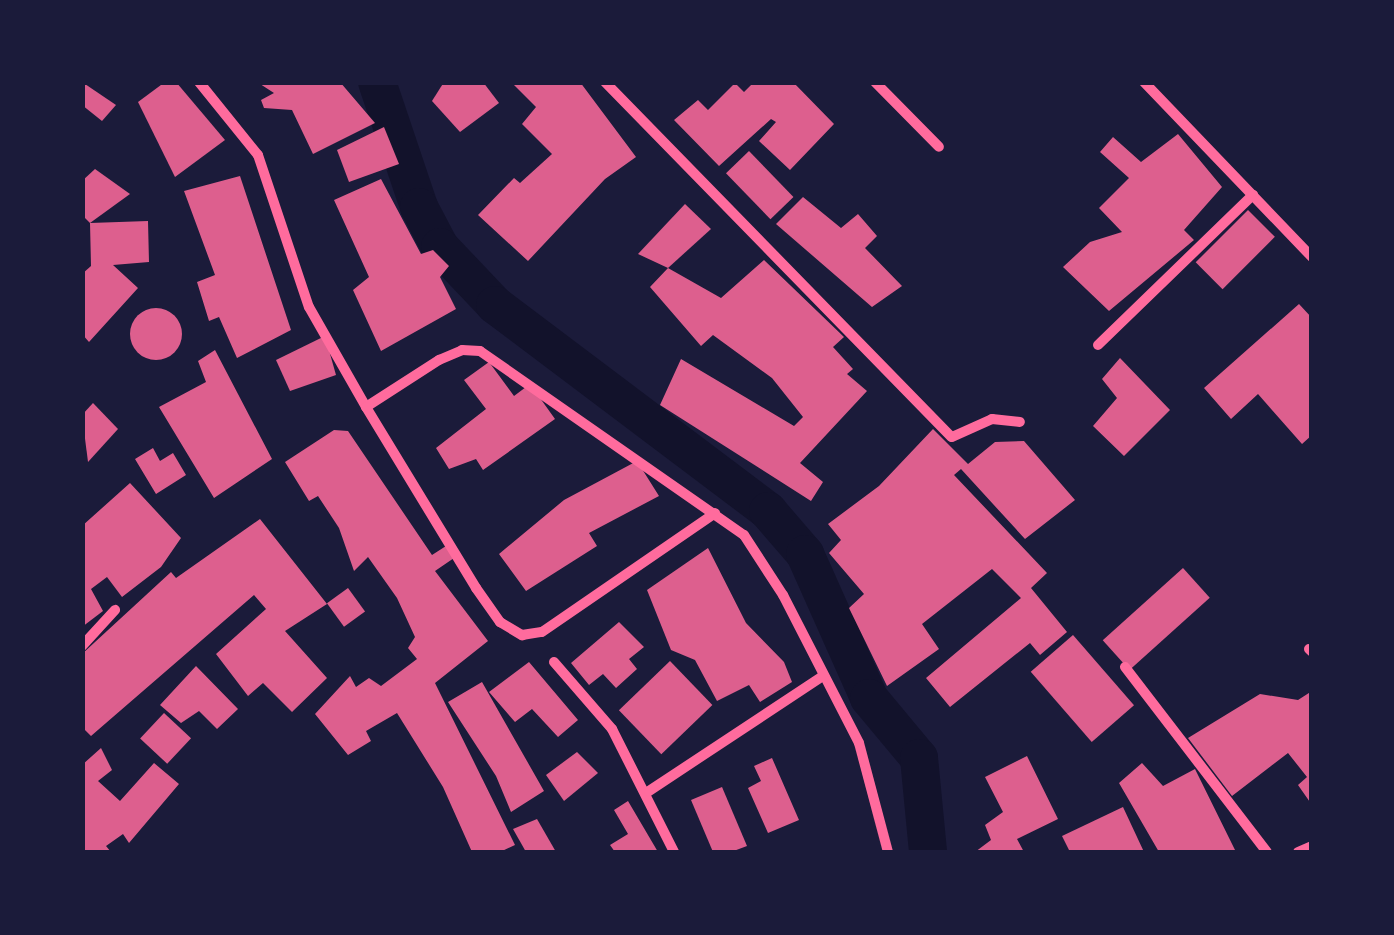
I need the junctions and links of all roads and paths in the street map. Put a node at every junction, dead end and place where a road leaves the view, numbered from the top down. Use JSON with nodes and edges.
{"nodes":[{"id":1,"x":199,"y":82,"type":"edge"},
{"id":2,"x":606,"y":82,"type":"edge"},
{"id":3,"x":874,"y":82,"type":"edge"},
{"id":4,"x":1144,"y":82,"type":"edge"},
{"id":5,"x":940,"y":147,"type":"dead end"},
{"id":6,"x":1253,"y":195,"type":"junction"},
{"id":7,"x":1312,"y":257,"type":"edge"},
{"id":8,"x":1098,"y":345,"type":"dead end"},
{"id":9,"x":366,"y":406,"type":"junction"},
{"id":10,"x":1020,"y":422,"type":"dead end"},
{"id":11,"x":715,"y":512,"type":"junction"},
{"id":12,"x":115,"y":610,"type":"dead end"},
{"id":13,"x":82,"y":646,"type":"edge"},
{"id":14,"x":554,"y":662,"type":"dead end"},
{"id":15,"x":1125,"y":667,"type":"dead end"},
{"id":16,"x":821,"y":676,"type":"junction"},
{"id":17,"x":648,"y":791,"type":"junction"},
{"id":18,"x":1312,"y":846,"type":"edge"},
{"id":19,"x":674,"y":852,"type":"edge"},
{"id":20,"x":888,"y":852,"type":"edge"},
{"id":21,"x":1267,"y":852,"type":"edge"},
{"id":22,"x":1298,"y":852,"type":"edge"}],
"edges":[{"from":1,"to":9,"type":"street"},
{"from":2,"to":10,"type":"street"},
{"from":3,"to":5,"type":"street"},
{"from":4,"to":6,"type":"street"},
{"from":6,"to":7,"type":"street"},
{"from":6,"to":8,"type":"street"},
{"from":9,"to":11,"type":"street"},
{"from":9,"to":11,"type":"street"},
{"from":11,"to":16,"type":"street"},
{"from":12,"to":13,"type":"street"},
{"from":14,"to":17,"type":"street"},
{"from":15,"to":21,"type":"street"},
{"from":16,"to":17,"type":"street"},
{"from":16,"to":20,"type":"street"},
{"from":17,"to":19,"type":"street"},
{"from":18,"to":22,"type":"street"}]}
